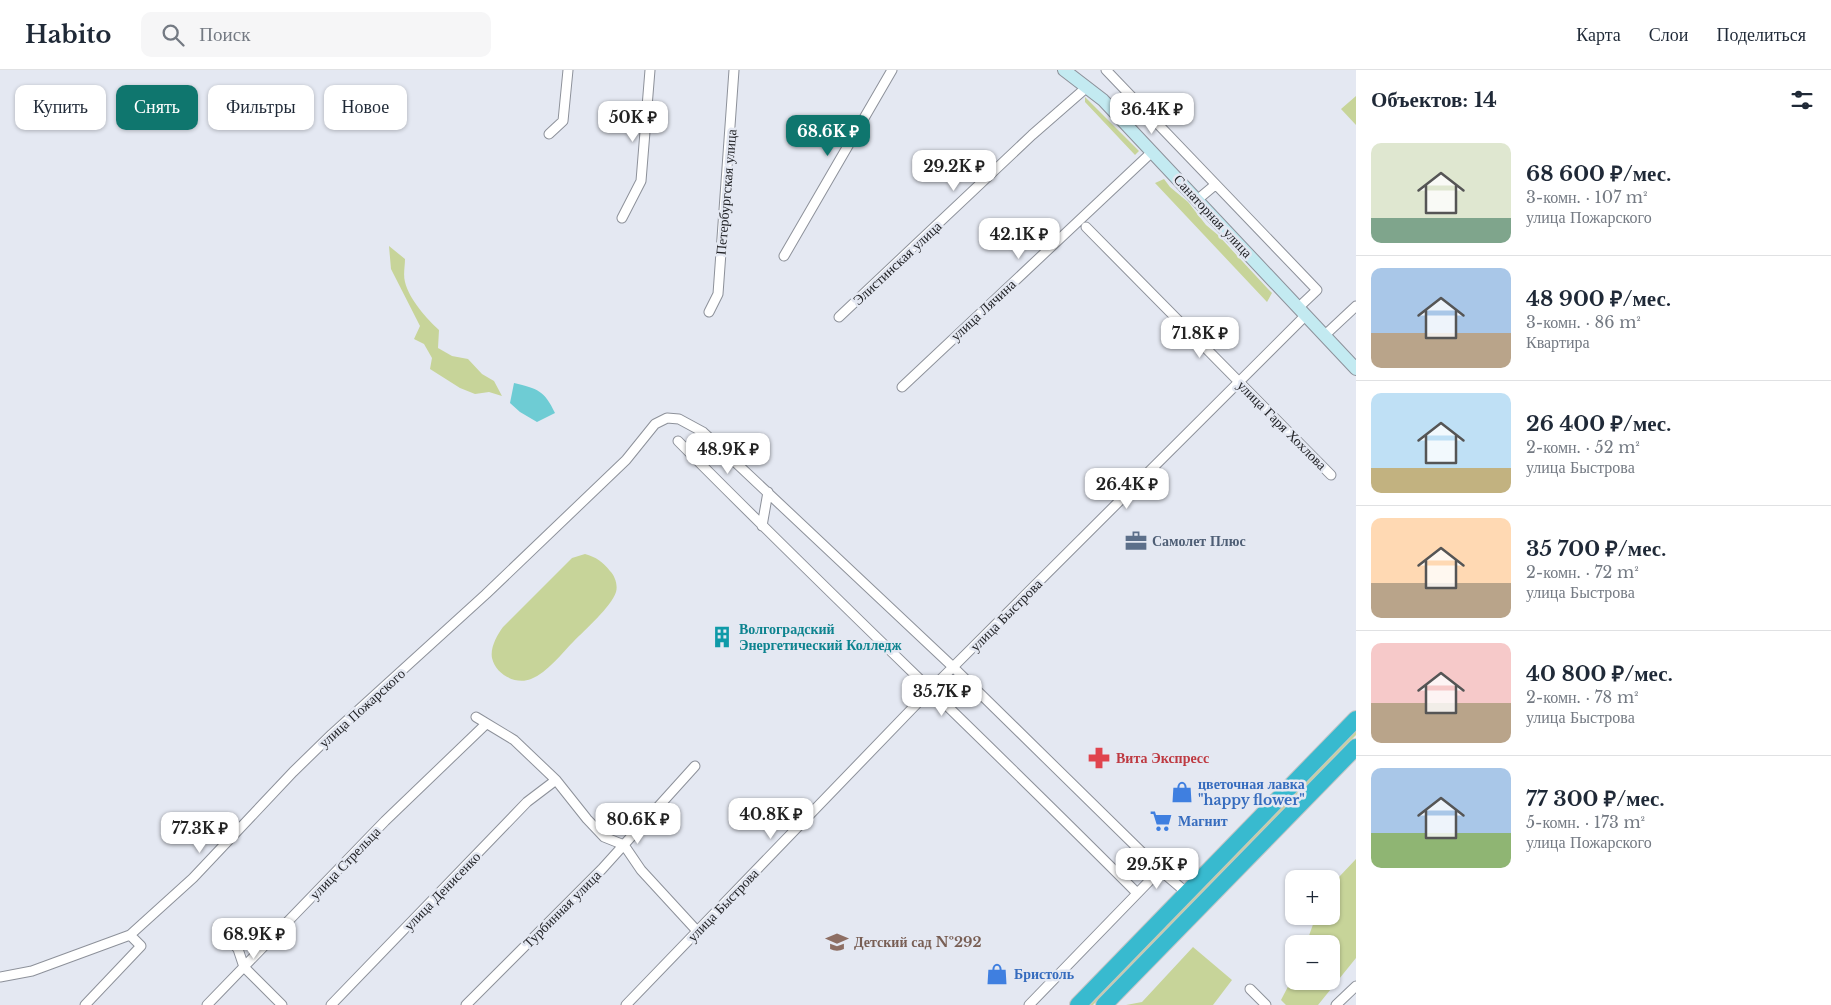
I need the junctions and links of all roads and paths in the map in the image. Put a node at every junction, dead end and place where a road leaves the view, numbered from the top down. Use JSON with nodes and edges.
{"nodes":[{"id":1,"x":568,"y":70,"type":"edge"},
{"id":2,"x":650,"y":70,"type":"edge"},
{"id":3,"x":734,"y":70,"type":"edge"},
{"id":4,"x":892,"y":70,"type":"edge"},
{"id":5,"x":1064,"y":70,"type":"edge"},
{"id":6,"x":1106,"y":70,"type":"edge"},
{"id":7,"x":1087,"y":87,"type":"junction"},
{"id":8,"x":549,"y":134,"type":"dead end"},
{"id":9,"x":1152,"y":152,"type":"junction"},
{"id":10,"x":1215,"y":185,"type":"junction"},
{"id":11,"x":1197,"y":200,"type":"junction"},
{"id":12,"x":622,"y":218,"type":"dead end"},
{"id":13,"x":1086,"y":226,"type":"dead end"},
{"id":14,"x":784,"y":256,"type":"dead end"},
{"id":15,"x":1356,"y":306,"type":"edge"},
{"id":16,"x":1302,"y":311,"type":"junction"},
{"id":17,"x":709,"y":312,"type":"dead end"},
{"id":18,"x":839,"y":318,"type":"dead end"},
{"id":19,"x":1325,"y":335,"type":"junction"},
{"id":20,"x":1356,"y":368,"type":"edge"},
{"id":21,"x":1239,"y":382,"type":"junction"},
{"id":22,"x":902,"y":387,"type":"dead end"},
{"id":23,"x":678,"y":441,"type":"dead end"},
{"id":24,"x":1331,"y":475,"type":"dead end"},
{"id":25,"x":768,"y":492,"type":"junction"},
{"id":26,"x":762,"y":526,"type":"junction"},
{"id":27,"x":953,"y":667,"type":"junction"},
{"id":28,"x":931,"y":689,"type":"junction"},
{"id":29,"x":476,"y":717,"type":"dead end"},
{"id":30,"x":1356,"y":719,"type":"edge"},
{"id":31,"x":486,"y":724,"type":"junction"},
{"id":32,"x":1356,"y":748,"type":"edge"},
{"id":33,"x":695,"y":766,"type":"dead end"},
{"id":34,"x":556,"y":780,"type":"junction"},
{"id":35,"x":624,"y":845,"type":"junction"},
{"id":36,"x":1160,"y":870,"type":"junction"},
{"id":37,"x":1187,"y":893,"type":"junction"},
{"id":38,"x":1137,"y":894,"type":"junction"},
{"id":39,"x":218,"y":926,"type":"dead end"},
{"id":40,"x":698,"y":932,"type":"junction"},
{"id":41,"x":130,"y":935,"type":"junction"},
{"id":42,"x":244,"y":967,"type":"junction"},
{"id":43,"x":0,"y":977,"type":"edge"},
{"id":44,"x":1356,"y":986,"type":"edge"},
{"id":45,"x":1250,"y":989,"type":"dead end"},
{"id":46,"x":85,"y":1005,"type":"edge"},
{"id":47,"x":208,"y":1005,"type":"edge"},
{"id":48,"x":282,"y":1005,"type":"edge"},
{"id":49,"x":331,"y":1005,"type":"edge"},
{"id":50,"x":466,"y":1005,"type":"edge"},
{"id":51,"x":626,"y":1005,"type":"edge"},
{"id":52,"x":1029,"y":1005,"type":"edge"},
{"id":53,"x":1078,"y":1005,"type":"edge"},
{"id":54,"x":1104,"y":1005,"type":"edge"},
{"id":55,"x":1266,"y":1005,"type":"edge"},
{"id":56,"x":1336,"y":1005,"type":"edge"}],
"edges":[{"from":1,"to":8,"type":"street"},
{"from":2,"to":12,"type":"street"},
{"from":3,"to":17,"type":"street","name":"Петербургская улица"},
{"from":4,"to":14,"type":"street"},
{"from":5,"to":7,"type":"street","name":"Санаторная улица"},
{"from":6,"to":10,"type":"street"},
{"from":7,"to":9,"type":"street","name":"Санаторная улица"},
{"from":7,"to":18,"type":"street","name":"Элистинская улица"},
{"from":9,"to":11,"type":"street","name":"Санаторная улица"},
{"from":9,"to":22,"type":"street","name":"улица Лячина"},
{"from":10,"to":11,"type":"street"},
{"from":10,"to":16,"type":"street","name":"улица Быстрова"},
{"from":11,"to":16,"type":"street","name":"Санаторная улица"},
{"from":13,"to":21,"type":"street","name":"улица Гаря Хохлова"},
{"from":15,"to":19,"type":"street"},
{"from":16,"to":19,"type":"street","name":"Санаторная улица"},
{"from":16,"to":21,"type":"street","name":"улица Быстрова"},
{"from":19,"to":20,"type":"street","name":"Санаторная улица"},
{"from":21,"to":24,"type":"street","name":"улица Гаря Хохлова"},
{"from":21,"to":27,"type":"street","name":"улица Быстрова"},
{"from":23,"to":26,"type":"street"},
{"from":25,"to":26,"type":"street"},
{"from":25,"to":27,"type":"street"},
{"from":25,"to":41,"type":"street","name":"улица Пожарского"},
{"from":26,"to":28,"type":"street"},
{"from":27,"to":28,"type":"street","name":"улица Быстрова"},
{"from":27,"to":36,"type":"street"},
{"from":28,"to":38,"type":"street"},
{"from":28,"to":40,"type":"street","name":"улица Быстрова"},
{"from":29,"to":31,"type":"street"},
{"from":30,"to":37,"type":"highway"},
{"from":31,"to":34,"type":"street"},
{"from":31,"to":42,"type":"street","name":"улица Стрельца"},
{"from":32,"to":54,"type":"highway"},
{"from":33,"to":35,"type":"street","name":"Турбинная улица"},
{"from":34,"to":35,"type":"street"},
{"from":34,"to":49,"type":"street","name":"улица Денисенко"},
{"from":35,"to":40,"type":"street"},
{"from":35,"to":50,"type":"street","name":"Турбинная улица"},
{"from":36,"to":37,"type":"street"},
{"from":36,"to":38,"type":"street"},
{"from":37,"to":53,"type":"highway"},
{"from":38,"to":52,"type":"street"},
{"from":39,"to":42,"type":"street"},
{"from":40,"to":51,"type":"street","name":"улица Быстрова"},
{"from":41,"to":43,"type":"street"},
{"from":41,"to":46,"type":"street"},
{"from":42,"to":47,"type":"street","name":"улица Стрельца"},
{"from":42,"to":48,"type":"street"},
{"from":44,"to":56,"type":"street"},
{"from":45,"to":55,"type":"street"}]}
